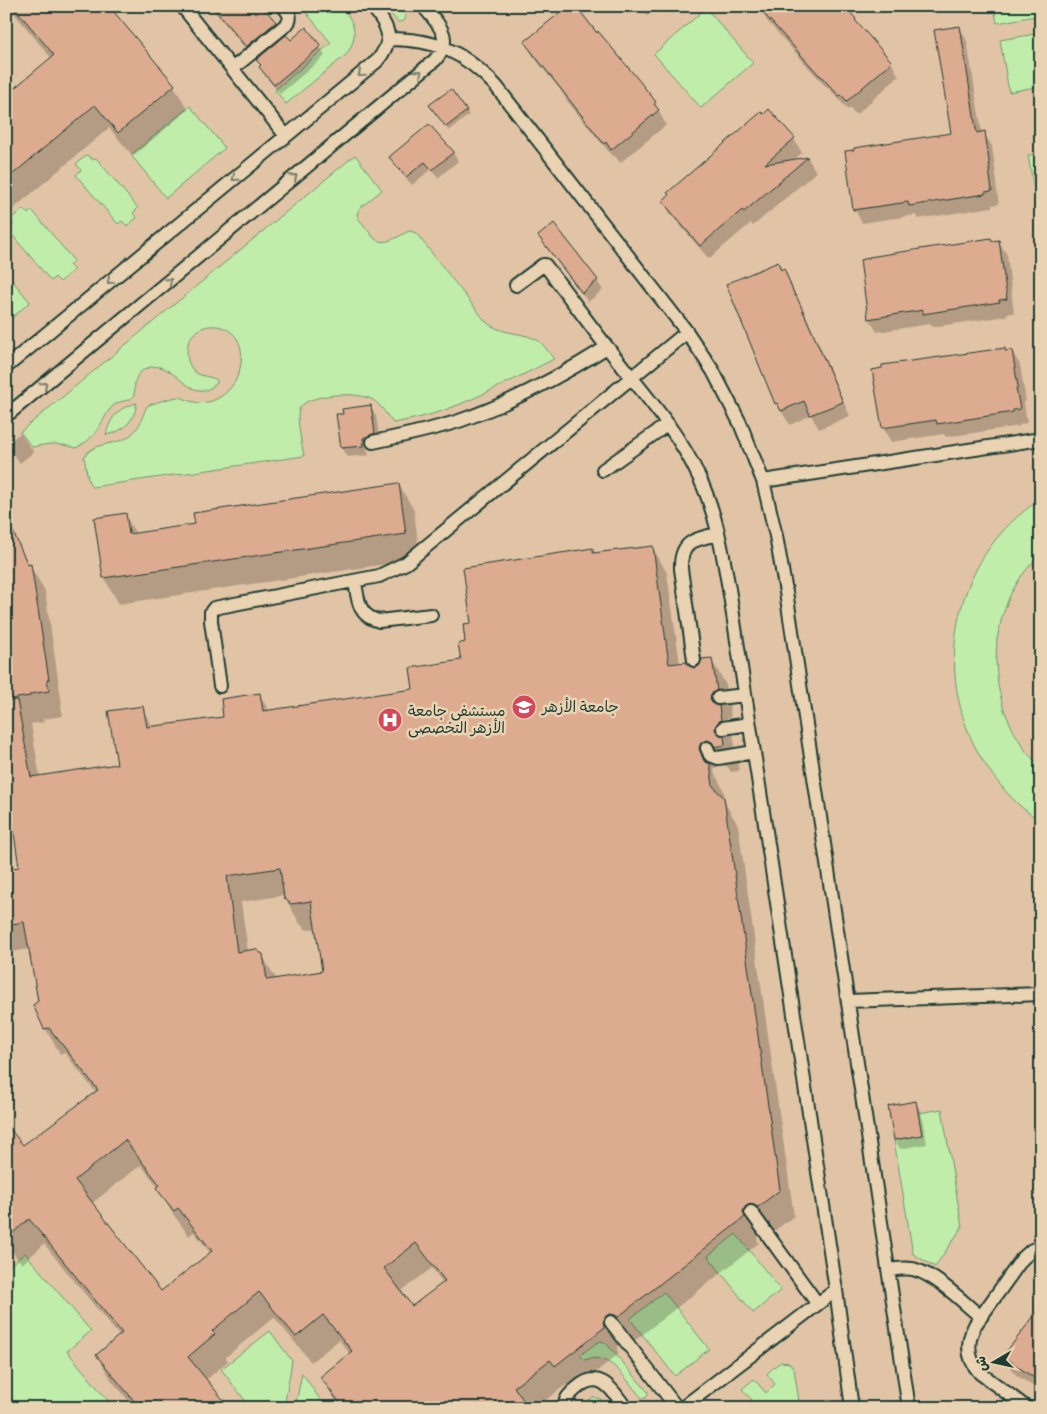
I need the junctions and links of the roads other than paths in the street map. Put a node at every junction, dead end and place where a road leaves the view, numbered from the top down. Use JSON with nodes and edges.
{"nodes":[{"id":1,"x":182,"y":6,"type":"edge"},
{"id":2,"x":283,"y":6,"type":"edge"},
{"id":3,"x":372,"y":6,"type":"edge"},
{"id":4,"x":423,"y":6,"type":"edge"},
{"id":5,"x":388,"y":39,"type":"junction"},
{"id":6,"x":444,"y":47,"type":"junction"},
{"id":7,"x":232,"y":69,"type":"junction"},
{"id":8,"x":286,"y":136,"type":"junction"},
{"id":9,"x":516,"y":285,"type":"dead end"},
{"id":10,"x":687,"y":332,"type":"junction"},
{"id":11,"x":607,"y":347,"type":"junction"},
{"id":12,"x":6,"y":367,"type":"edge"},
{"id":13,"x":631,"y":377,"type":"junction"},
{"id":14,"x":6,"y":416,"type":"edge"},
{"id":15,"x":668,"y":424,"type":"junction"},
{"id":16,"x":1041,"y":440,"type":"edge"},
{"id":17,"x":373,"y":442,"type":"dead end"},
{"id":18,"x":603,"y":470,"type":"dead end"},
{"id":19,"x":763,"y":481,"type":"junction"},
{"id":20,"x":718,"y":534,"type":"junction"},
{"id":21,"x":355,"y":582,"type":"junction"},
{"id":22,"x":431,"y":615,"type":"dead end"},
{"id":23,"x":694,"y":660,"type":"dead end"},
{"id":24,"x":220,"y":686,"type":"dead end"},
{"id":25,"x":745,"y":695,"type":"junction"},
{"id":26,"x":718,"y":698,"type":"dead end"},
{"id":27,"x":749,"y":724,"type":"junction"},
{"id":28,"x":722,"y":728,"type":"dead end"},
{"id":29,"x":707,"y":748,"type":"dead end"},
{"id":30,"x":754,"y":752,"type":"junction"},
{"id":31,"x":1041,"y":994,"type":"edge"},
{"id":32,"x":848,"y":1001,"type":"junction"},
{"id":33,"x":751,"y":1212,"type":"dead end"},
{"id":34,"x":1041,"y":1247,"type":"edge"},
{"id":35,"x":888,"y":1270,"type":"junction"},
{"id":36,"x":836,"y":1290,"type":"junction"},
{"id":37,"x":817,"y":1303,"type":"junction"},
{"id":38,"x":981,"y":1317,"type":"junction"},
{"id":39,"x":611,"y":1322,"type":"dead end"},
{"id":40,"x":564,"y":1408,"type":"edge"},
{"id":41,"x":626,"y":1408,"type":"edge"},
{"id":42,"x":677,"y":1408,"type":"edge"},
{"id":43,"x":682,"y":1408,"type":"edge"},
{"id":44,"x":852,"y":1408,"type":"edge"},
{"id":45,"x":909,"y":1408,"type":"edge"},
{"id":46,"x":1027,"y":1408,"type":"edge"}],
"edges":[{"from":1,"to":7,"type":"lane"},
{"from":2,"to":7,"type":"lane"},
{"from":3,"to":5,"type":"lane"},
{"from":4,"to":6,"type":"lane"},
{"from":5,"to":6,"type":"lane"},
{"from":5,"to":8,"type":"lane","one_way":true},
{"from":6,"to":10,"type":"lane"},
{"from":14,"to":6,"type":"lane","one_way":true},
{"from":7,"to":8,"type":"lane"},
{"from":8,"to":12,"type":"lane","one_way":true},
{"from":9,"to":11,"type":"lane"},
{"from":10,"to":13,"type":"lane"},
{"from":10,"to":19,"type":"lane"},
{"from":11,"to":13,"type":"lane"},
{"from":11,"to":17,"type":"lane"},
{"from":13,"to":15,"type":"lane"},
{"from":13,"to":21,"type":"lane"},
{"from":15,"to":18,"type":"lane"},
{"from":15,"to":20,"type":"lane"},
{"from":16,"to":19,"type":"lane"},
{"from":19,"to":32,"type":"lane"},
{"from":20,"to":23,"type":"lane"},
{"from":20,"to":25,"type":"lane"},
{"from":21,"to":22,"type":"lane"},
{"from":21,"to":24,"type":"lane"},
{"from":25,"to":26,"type":"lane"},
{"from":25,"to":27,"type":"lane"},
{"from":27,"to":28,"type":"lane"},
{"from":27,"to":30,"type":"lane"},
{"from":29,"to":30,"type":"lane"},
{"from":30,"to":36,"type":"lane"},
{"from":31,"to":32,"type":"lane"},
{"from":32,"to":35,"type":"lane"},
{"from":33,"to":37,"type":"lane"},
{"from":34,"to":38,"type":"lane"},
{"from":35,"to":38,"type":"lane"},
{"from":35,"to":45,"type":"lane"},
{"from":36,"to":37,"type":"lane"},
{"from":36,"to":44,"type":"lane"},
{"from":37,"to":43,"type":"lane"},
{"from":38,"to":46,"type":"lane"},
{"from":39,"to":42,"type":"lane"},
{"from":40,"to":41,"type":"lane"}]}
